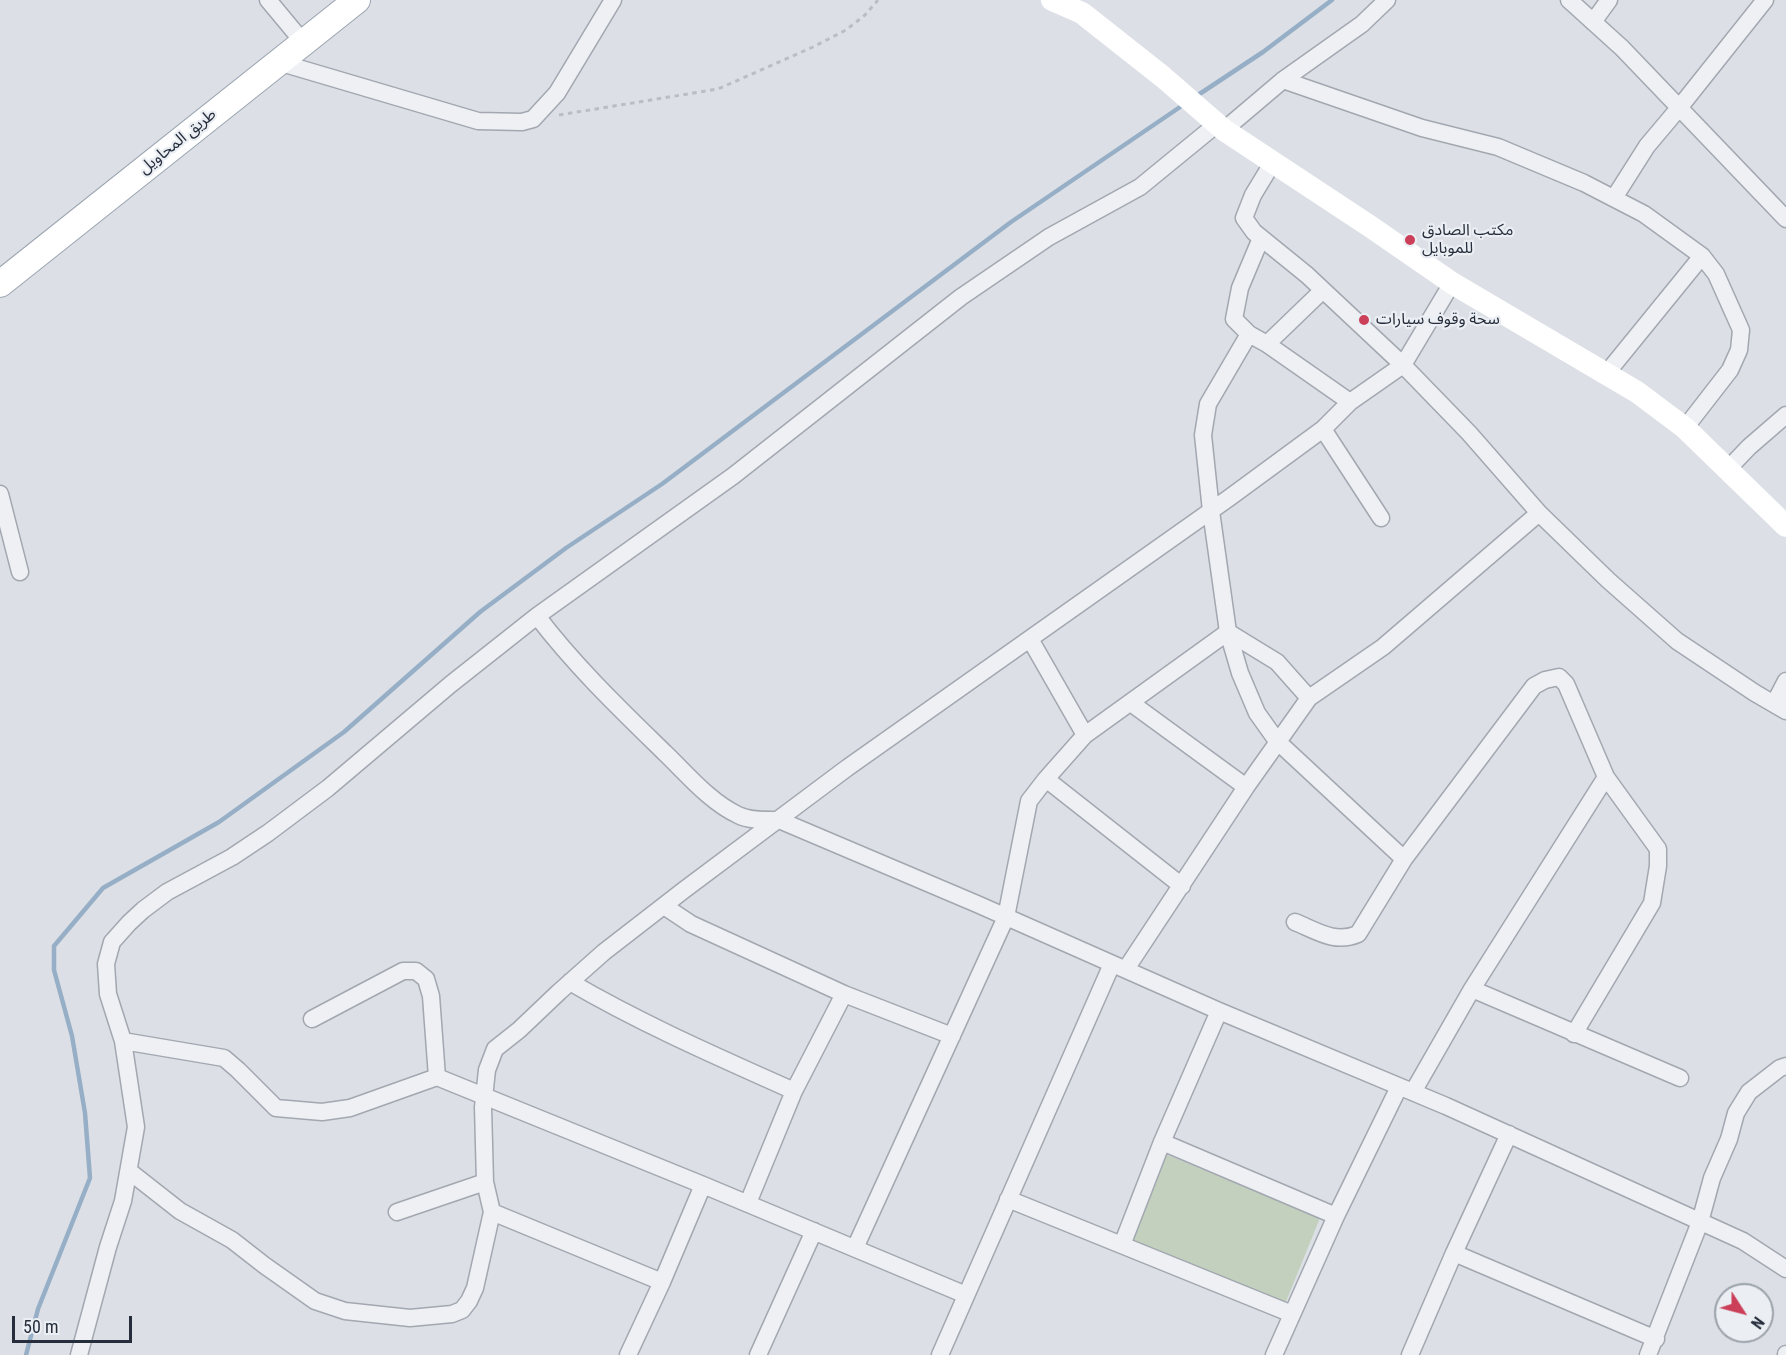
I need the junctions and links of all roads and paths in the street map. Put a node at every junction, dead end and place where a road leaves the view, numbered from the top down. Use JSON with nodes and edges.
{"nodes":[{"id":1,"x":268,"y":0,"type":"edge"},
{"id":2,"x":357,"y":0,"type":"edge"},
{"id":3,"x":613,"y":0,"type":"edge"},
{"id":4,"x":878,"y":0,"type":"edge"},
{"id":5,"x":1052,"y":0,"type":"edge"},
{"id":6,"x":1387,"y":0,"type":"edge"},
{"id":7,"x":1569,"y":0,"type":"edge"},
{"id":8,"x":1609,"y":0,"type":"edge"},
{"id":9,"x":1765,"y":0,"type":"edge"},
{"id":10,"x":1083,"y":7,"type":"edge"},
{"id":11,"x":1593,"y":22,"type":"junction"},
{"id":12,"x":303,"y":42,"type":"junction"},
{"id":13,"x":278,"y":62,"type":"junction"},
{"id":14,"x":1283,"y":80,"type":"junction"},
{"id":15,"x":1679,"y":108,"type":"junction"},
{"id":16,"x":533,"y":119,"type":"junction"},
{"id":17,"x":1215,"y":122,"type":"junction"},
{"id":18,"x":1273,"y":162,"type":"junction"},
{"id":19,"x":1614,"y":198,"type":"junction"},
{"id":20,"x":1786,"y":219,"type":"edge"},
{"id":21,"x":1262,"y":238,"type":"junction"},
{"id":22,"x":1702,"y":256,"type":"junction"},
{"id":23,"x":1452,"y":283,"type":"junction"},
{"id":24,"x":0,"y":284,"type":"edge"},
{"id":25,"x":1323,"y":290,"type":"junction"},
{"id":26,"x":1249,"y":334,"type":"junction"},
{"id":27,"x":1267,"y":344,"type":"junction"},
{"id":28,"x":1402,"y":364,"type":"junction"},
{"id":29,"x":1606,"y":374,"type":"junction"},
{"id":30,"x":1350,"y":402,"type":"junction"},
{"id":31,"x":1786,"y":415,"type":"edge"},
{"id":32,"x":1686,"y":428,"type":"junction"},
{"id":33,"x":1323,"y":429,"type":"junction"},
{"id":34,"x":1728,"y":469,"type":"junction"},
{"id":35,"x":0,"y":494,"type":"edge"},
{"id":36,"x":1211,"y":511,"type":"junction"},
{"id":37,"x":1539,"y":513,"type":"junction"},
{"id":38,"x":1381,"y":518,"type":"dead end"},
{"id":39,"x":1786,"y":526,"type":"edge"},
{"id":40,"x":20,"y":572,"type":"dead end"},
{"id":41,"x":537,"y":616,"type":"junction"},
{"id":42,"x":1228,"y":632,"type":"junction"},
{"id":43,"x":1030,"y":639,"type":"junction"},
{"id":44,"x":1786,"y":681,"type":"edge"},
{"id":45,"x":1309,"y":698,"type":"junction"},
{"id":46,"x":1131,"y":702,"type":"junction"},
{"id":47,"x":1782,"y":706,"type":"edge"},
{"id":48,"x":1085,"y":735,"type":"junction"},
{"id":49,"x":1277,"y":741,"type":"junction"},
{"id":50,"x":1606,"y":777,"type":"junction"},
{"id":51,"x":1046,"y":779,"type":"junction"},
{"id":52,"x":1246,"y":787,"type":"junction"},
{"id":53,"x":779,"y":820,"type":"junction"},
{"id":54,"x":1404,"y":859,"type":"junction"},
{"id":55,"x":1182,"y":886,"type":"junction"},
{"id":56,"x":664,"y":906,"type":"junction"},
{"id":57,"x":1006,"y":917,"type":"junction"},
{"id":58,"x":1295,"y":922,"type":"dead end"},
{"id":59,"x":1119,"y":967,"type":"junction"},
{"id":60,"x":570,"y":982,"type":"junction"},
{"id":61,"x":1472,"y":989,"type":"junction"},
{"id":62,"x":844,"y":994,"type":"junction"},
{"id":63,"x":1219,"y":1011,"type":"junction"},
{"id":64,"x":312,"y":1019,"type":"dead end"},
{"id":65,"x":1574,"y":1034,"type":"junction"},
{"id":66,"x":951,"y":1036,"type":"junction"},
{"id":67,"x":123,"y":1041,"type":"junction"},
{"id":68,"x":1786,"y":1066,"type":"edge"},
{"id":69,"x":437,"y":1077,"type":"junction"},
{"id":70,"x":1680,"y":1078,"type":"dead end"},
{"id":71,"x":1406,"y":1089,"type":"junction"},
{"id":72,"x":794,"y":1091,"type":"junction"},
{"id":73,"x":485,"y":1096,"type":"junction"},
{"id":74,"x":1509,"y":1134,"type":"junction"},
{"id":75,"x":1162,"y":1142,"type":"junction"},
{"id":76,"x":129,"y":1171,"type":"junction"},
{"id":77,"x":485,"y":1182,"type":"junction"},
{"id":78,"x":703,"y":1185,"type":"junction"},
{"id":79,"x":1008,"y":1199,"type":"junction"},
{"id":80,"x":748,"y":1203,"type":"junction"},
{"id":81,"x":397,"y":1212,"type":"dead end"},
{"id":82,"x":492,"y":1212,"type":"junction"},
{"id":83,"x":1336,"y":1216,"type":"junction"},
{"id":84,"x":1700,"y":1222,"type":"junction"},
{"id":85,"x":814,"y":1231,"type":"junction"},
{"id":86,"x":1122,"y":1245,"type":"junction"},
{"id":87,"x":855,"y":1248,"type":"junction"},
{"id":88,"x":1454,"y":1253,"type":"junction"},
{"id":89,"x":1786,"y":1269,"type":"edge"},
{"id":90,"x":662,"y":1282,"type":"junction"},
{"id":91,"x":966,"y":1294,"type":"junction"},
{"id":92,"x":1292,"y":1314,"type":"junction"},
{"id":93,"x":1656,"y":1339,"type":"junction"},
{"id":94,"x":79,"y":1355,"type":"edge"},
{"id":95,"x":628,"y":1355,"type":"edge"},
{"id":96,"x":758,"y":1355,"type":"edge"},
{"id":97,"x":940,"y":1355,"type":"edge"},
{"id":98,"x":1274,"y":1355,"type":"edge"},
{"id":99,"x":1410,"y":1355,"type":"edge"},
{"id":100,"x":1648,"y":1355,"type":"edge"}],
"edges":[{"from":1,"to":12,"type":"street"},
{"from":2,"to":12,"type":"main road","name":"طريق المحاويل"},
{"from":3,"to":16,"type":"street"},
{"from":4,"to":16,"type":"path"},
{"from":5,"to":10,"type":"street"},
{"from":6,"to":14,"type":"street"},
{"from":7,"to":11,"type":"street"},
{"from":8,"to":11,"type":"street"},
{"from":9,"to":15,"type":"street"},
{"from":10,"to":17,"type":"street"},
{"from":11,"to":15,"type":"street"},
{"from":12,"to":13,"type":"main road","name":"طريق المحاويل"},
{"from":13,"to":16,"type":"street"},
{"from":13,"to":24,"type":"main road","name":"طريق المحاويل"},
{"from":14,"to":17,"type":"street"},
{"from":14,"to":19,"type":"street"},
{"from":15,"to":19,"type":"street"},
{"from":15,"to":20,"type":"street"},
{"from":17,"to":18,"type":"street"},
{"from":17,"to":41,"type":"street"},
{"from":18,"to":21,"type":"street"},
{"from":18,"to":23,"type":"street"},
{"from":19,"to":22,"type":"street"},
{"from":21,"to":25,"type":"street"},
{"from":21,"to":26,"type":"street"},
{"from":22,"to":29,"type":"street"},
{"from":22,"to":32,"type":"street"},
{"from":23,"to":28,"type":"street"},
{"from":23,"to":29,"type":"street"},
{"from":25,"to":27,"type":"street"},
{"from":25,"to":28,"type":"street"},
{"from":26,"to":27,"type":"street"},
{"from":26,"to":36,"type":"street"},
{"from":27,"to":30,"type":"street"},
{"from":28,"to":30,"type":"street"},
{"from":28,"to":37,"type":"street"},
{"from":29,"to":32,"type":"street"},
{"from":30,"to":33,"type":"street"},
{"from":31,"to":34,"type":"street"},
{"from":32,"to":34,"type":"street"},
{"from":33,"to":36,"type":"street"},
{"from":33,"to":38,"type":"street"},
{"from":34,"to":39,"type":"street"},
{"from":35,"to":40,"type":"street"},
{"from":36,"to":42,"type":"street"},
{"from":36,"to":43,"type":"street"},
{"from":37,"to":45,"type":"street"},
{"from":37,"to":47,"type":"street"},
{"from":41,"to":53,"type":"street"},
{"from":41,"to":67,"type":"street"},
{"from":42,"to":45,"type":"street"},
{"from":42,"to":46,"type":"street"},
{"from":42,"to":49,"type":"street"},
{"from":43,"to":48,"type":"street"},
{"from":43,"to":53,"type":"street"},
{"from":44,"to":47,"type":"street"},
{"from":45,"to":49,"type":"street"},
{"from":46,"to":48,"type":"street"},
{"from":46,"to":52,"type":"street"},
{"from":48,"to":51,"type":"street"},
{"from":49,"to":52,"type":"street"},
{"from":49,"to":54,"type":"street"},
{"from":50,"to":54,"type":"street"},
{"from":50,"to":61,"type":"street"},
{"from":50,"to":65,"type":"street"},
{"from":51,"to":55,"type":"street"},
{"from":51,"to":57,"type":"street"},
{"from":52,"to":55,"type":"street"},
{"from":53,"to":56,"type":"street"},
{"from":53,"to":57,"type":"street"},
{"from":54,"to":58,"type":"street"},
{"from":55,"to":59,"type":"street"},
{"from":56,"to":60,"type":"street"},
{"from":56,"to":62,"type":"street"},
{"from":57,"to":59,"type":"street"},
{"from":57,"to":66,"type":"street"},
{"from":59,"to":63,"type":"street"},
{"from":59,"to":79,"type":"street"},
{"from":60,"to":72,"type":"street"},
{"from":60,"to":73,"type":"street"},
{"from":61,"to":65,"type":"street"},
{"from":61,"to":71,"type":"street"},
{"from":62,"to":66,"type":"street"},
{"from":62,"to":72,"type":"street"},
{"from":63,"to":71,"type":"street"},
{"from":63,"to":75,"type":"street"},
{"from":64,"to":69,"type":"street"},
{"from":65,"to":70,"type":"street"},
{"from":66,"to":87,"type":"street"},
{"from":67,"to":69,"type":"street"},
{"from":67,"to":76,"type":"street"},
{"from":68,"to":84,"type":"street"},
{"from":69,"to":73,"type":"street"},
{"from":71,"to":74,"type":"street"},
{"from":71,"to":83,"type":"street"},
{"from":72,"to":80,"type":"street"},
{"from":73,"to":77,"type":"street"},
{"from":73,"to":78,"type":"street"},
{"from":74,"to":84,"type":"street"},
{"from":74,"to":88,"type":"street"},
{"from":75,"to":83,"type":"street"},
{"from":75,"to":86,"type":"street"},
{"from":76,"to":82,"type":"street"},
{"from":76,"to":94,"type":"street"},
{"from":77,"to":81,"type":"street"},
{"from":77,"to":82,"type":"street"},
{"from":78,"to":80,"type":"street"},
{"from":78,"to":90,"type":"street"},
{"from":79,"to":86,"type":"street"},
{"from":79,"to":91,"type":"street"},
{"from":80,"to":85,"type":"street"},
{"from":82,"to":90,"type":"street"},
{"from":83,"to":92,"type":"street"},
{"from":84,"to":89,"type":"street"},
{"from":84,"to":93,"type":"street"},
{"from":85,"to":87,"type":"street"},
{"from":85,"to":96,"type":"street"},
{"from":86,"to":92,"type":"street"},
{"from":87,"to":91,"type":"street"},
{"from":88,"to":93,"type":"street"},
{"from":88,"to":99,"type":"street"},
{"from":90,"to":95,"type":"street"},
{"from":91,"to":97,"type":"street"},
{"from":92,"to":98,"type":"street"},
{"from":93,"to":100,"type":"street"}]}
